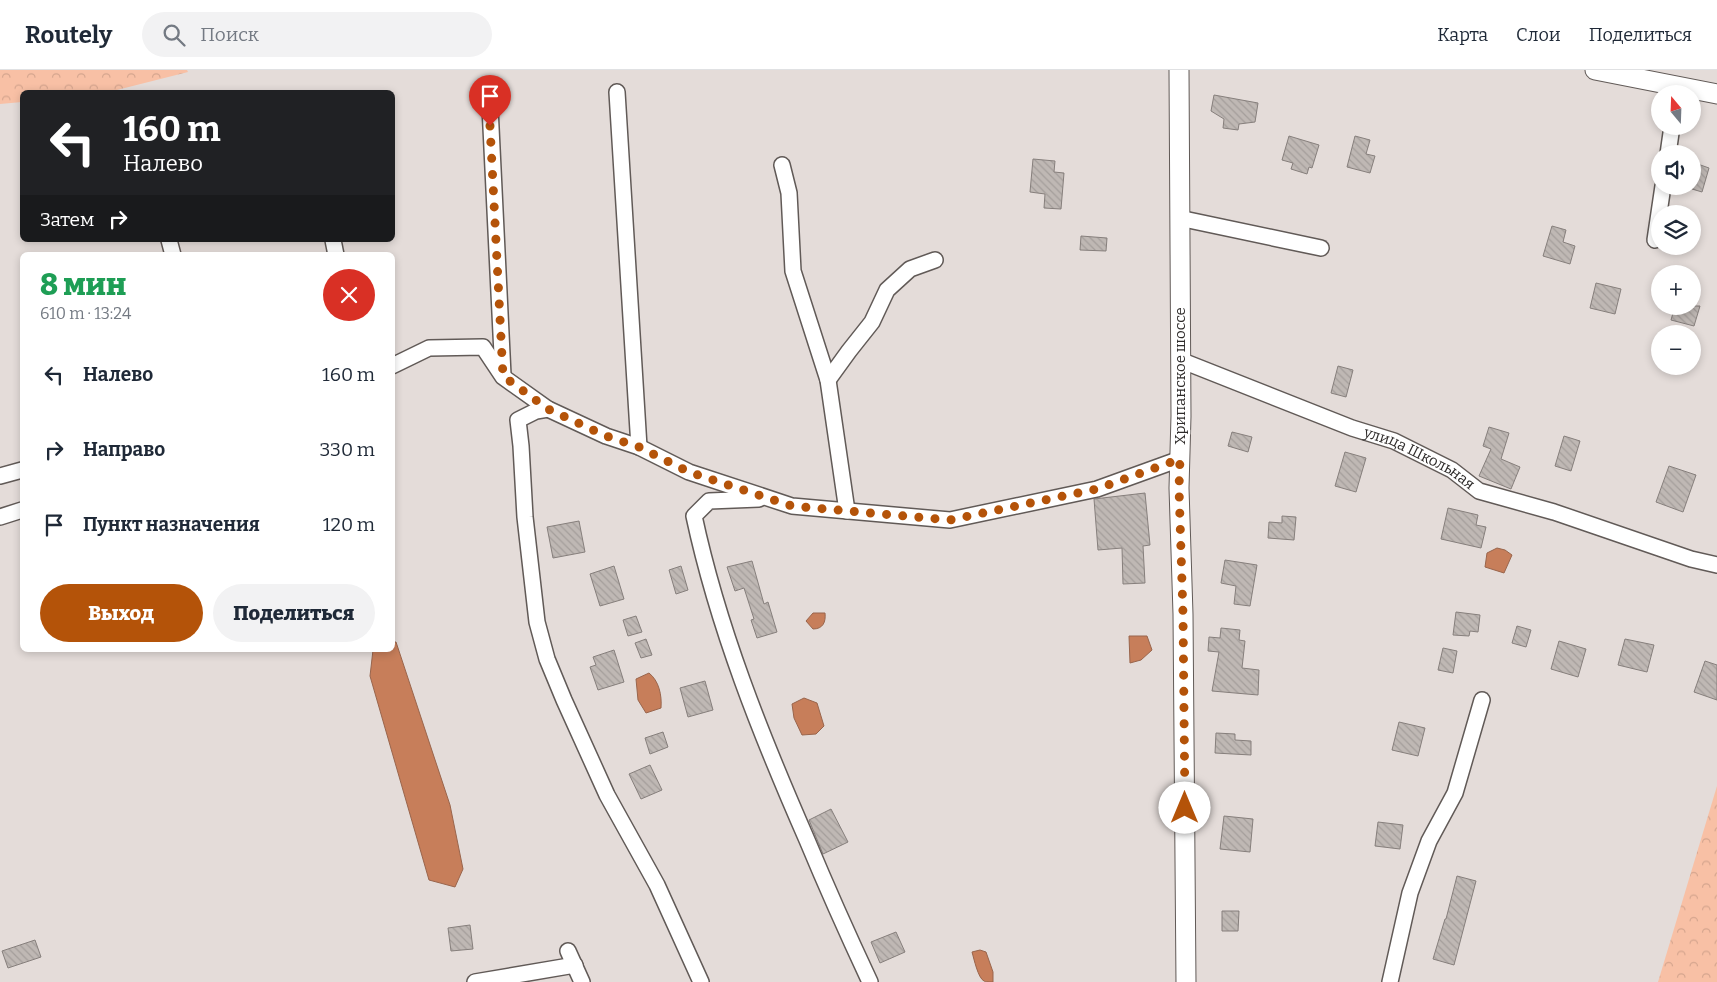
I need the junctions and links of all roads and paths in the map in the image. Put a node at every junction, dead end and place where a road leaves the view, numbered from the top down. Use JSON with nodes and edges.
{"nodes":[{"id":1,"x":1180,"y":70,"type":"edge"},
{"id":2,"x":1595,"y":70,"type":"edge"},
{"id":3,"x":1656,"y":85,"type":"edge"},
{"id":4,"x":617,"y":92,"type":"dead end"},
{"id":5,"x":1701,"y":92,"type":"edge"},
{"id":6,"x":1717,"y":94,"type":"edge"},
{"id":7,"x":490,"y":107,"type":"dead end"},
{"id":8,"x":782,"y":165,"type":"dead end"},
{"id":9,"x":1180,"y":218,"type":"junction"},
{"id":10,"x":1321,"y":248,"type":"dead end"},
{"id":11,"x":935,"y":260,"type":"dead end"},
{"id":12,"x":1180,"y":360,"type":"junction"},
{"id":13,"x":395,"y":365,"type":"edge"},
{"id":14,"x":503,"y":376,"type":"junction"},
{"id":15,"x":828,"y":380,"type":"junction"},
{"id":16,"x":548,"y":409,"type":"junction"},
{"id":17,"x":639,"y":447,"type":"junction"},
{"id":18,"x":1180,"y":459,"type":"junction"},
{"id":19,"x":20,"y":471,"type":"edge"},
{"id":20,"x":0,"y":476,"type":"edge"},
{"id":21,"x":768,"y":498,"type":"junction"},
{"id":22,"x":20,"y":511,"type":"edge"},
{"id":23,"x":847,"y":512,"type":"junction"},
{"id":24,"x":0,"y":518,"type":"edge"},
{"id":25,"x":1716,"y":562,"type":"edge"},
{"id":26,"x":1482,"y":700,"type":"dead end"},
{"id":27,"x":568,"y":951,"type":"dead end"},
{"id":28,"x":575,"y":966,"type":"junction"},
{"id":29,"x":475,"y":982,"type":"edge"},
{"id":30,"x":582,"y":982,"type":"edge"},
{"id":31,"x":701,"y":982,"type":"edge"},
{"id":32,"x":870,"y":982,"type":"edge"},
{"id":33,"x":1186,"y":982,"type":"edge"},
{"id":34,"x":1390,"y":982,"type":"edge"}],
"edges":[{"from":1,"to":9,"type":"main road","name":"Хрипанское шоссе"},
{"from":2,"to":3,"type":"main road"},
{"from":4,"to":17,"type":"street"},
{"from":5,"to":6,"type":"main road"},
{"from":7,"to":14,"type":"street"},
{"from":8,"to":15,"type":"street"},
{"from":9,"to":10,"type":"street"},
{"from":9,"to":12,"type":"main road","name":"Хрипанское шоссе"},
{"from":11,"to":15,"type":"street"},
{"from":12,"to":18,"type":"main road","name":"Хрипанское шоссе"},
{"from":12,"to":25,"type":"street","name":"улица Школьная"},
{"from":13,"to":14,"type":"street"},
{"from":14,"to":16,"type":"street"},
{"from":15,"to":23,"type":"street"},
{"from":16,"to":17,"type":"street"},
{"from":16,"to":31,"type":"street"},
{"from":17,"to":21,"type":"street"},
{"from":18,"to":23,"type":"street"},
{"from":18,"to":33,"type":"main road","name":"Хрипанское шоссе"},
{"from":19,"to":20,"type":"street"},
{"from":21,"to":23,"type":"street"},
{"from":21,"to":32,"type":"street"},
{"from":22,"to":24,"type":"street"},
{"from":26,"to":34,"type":"street"},
{"from":27,"to":28,"type":"street"},
{"from":28,"to":29,"type":"street"},
{"from":28,"to":30,"type":"street"}]}
